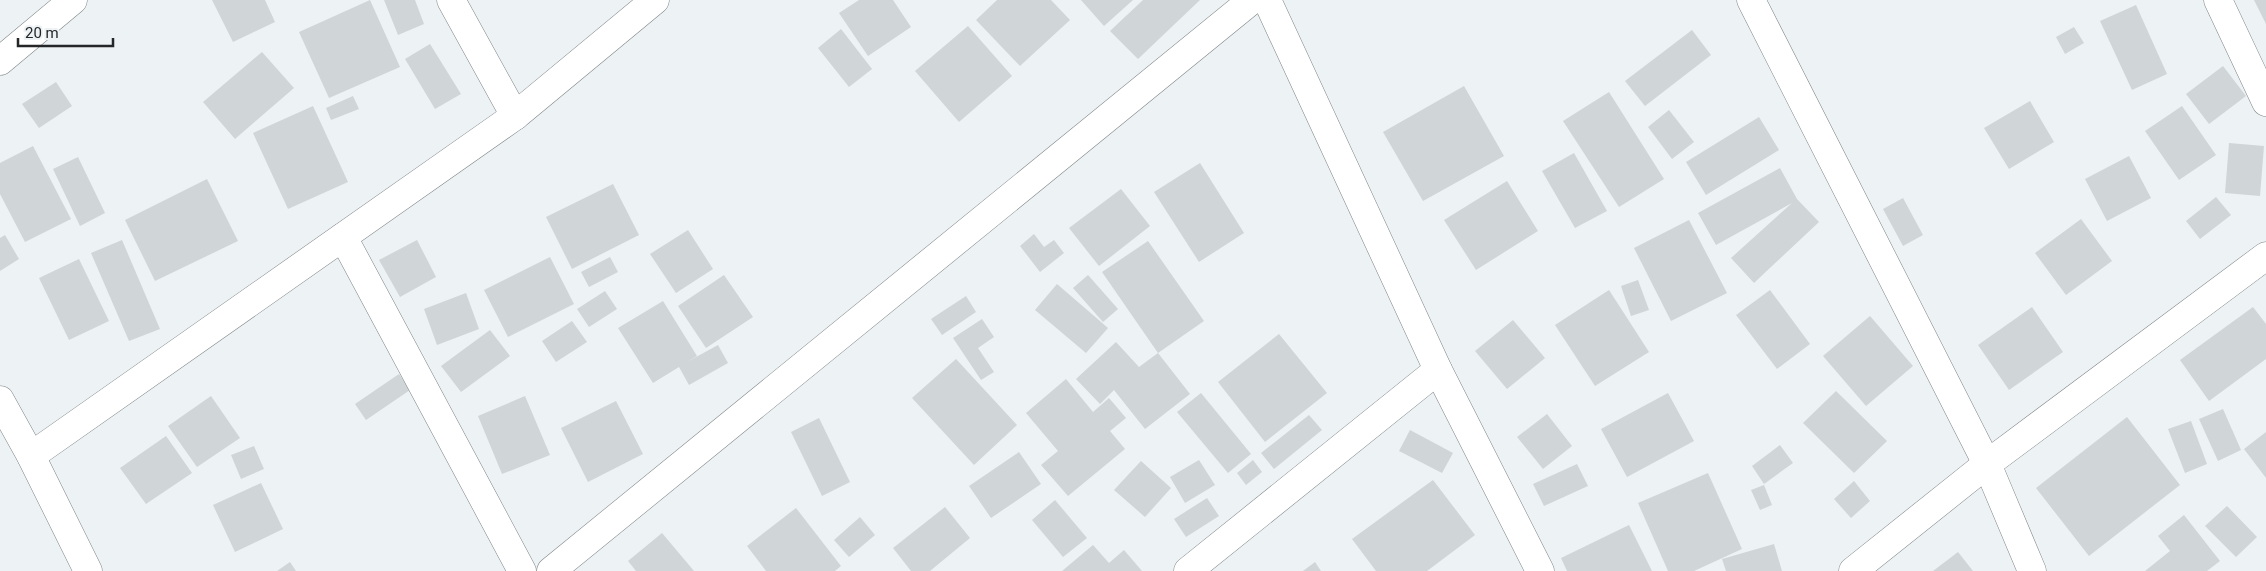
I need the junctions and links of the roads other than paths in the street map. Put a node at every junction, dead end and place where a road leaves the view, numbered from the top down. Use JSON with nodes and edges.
{"nodes":[{"id":1,"x":72,"y":0,"type":"edge"},
{"id":2,"x":451,"y":0,"type":"edge"},
{"id":3,"x":655,"y":0,"type":"edge"},
{"id":4,"x":1252,"y":0,"type":"edge"},
{"id":5,"x":1267,"y":0,"type":"edge"},
{"id":6,"x":1751,"y":0,"type":"edge"},
{"id":7,"x":2218,"y":0,"type":"edge"},
{"id":8,"x":0,"y":61,"type":"edge"},
{"id":9,"x":2266,"y":102,"type":"edge"},
{"id":10,"x":515,"y":116,"type":"junction"},
{"id":11,"x":343,"y":237,"type":"junction"},
{"id":12,"x":2266,"y":256,"type":"edge"},
{"id":13,"x":1438,"y":370,"type":"junction"},
{"id":14,"x":0,"y":400,"type":"edge"},
{"id":15,"x":31,"y":456,"type":"junction"},
{"id":16,"x":1987,"y":464,"type":"junction"},
{"id":17,"x":88,"y":571,"type":"edge"},
{"id":18,"x":522,"y":571,"type":"edge"},
{"id":19,"x":551,"y":571,"type":"edge"},
{"id":20,"x":1188,"y":571,"type":"edge"},
{"id":21,"x":1540,"y":571,"type":"edge"},
{"id":22,"x":1853,"y":571,"type":"edge"},
{"id":23,"x":2032,"y":571,"type":"edge"}],
"edges":[{"from":1,"to":8,"type":"street"},
{"from":2,"to":10,"type":"street"},
{"from":3,"to":10,"type":"street"},
{"from":4,"to":19,"type":"street"},
{"from":5,"to":13,"type":"street"},
{"from":6,"to":16,"type":"street"},
{"from":7,"to":9,"type":"street"},
{"from":10,"to":11,"type":"street"},
{"from":11,"to":15,"type":"street"},
{"from":11,"to":18,"type":"street"},
{"from":12,"to":16,"type":"street"},
{"from":13,"to":20,"type":"street"},
{"from":13,"to":21,"type":"street"},
{"from":14,"to":15,"type":"street"},
{"from":15,"to":17,"type":"street"},
{"from":16,"to":22,"type":"street"},
{"from":16,"to":23,"type":"street"}]}
